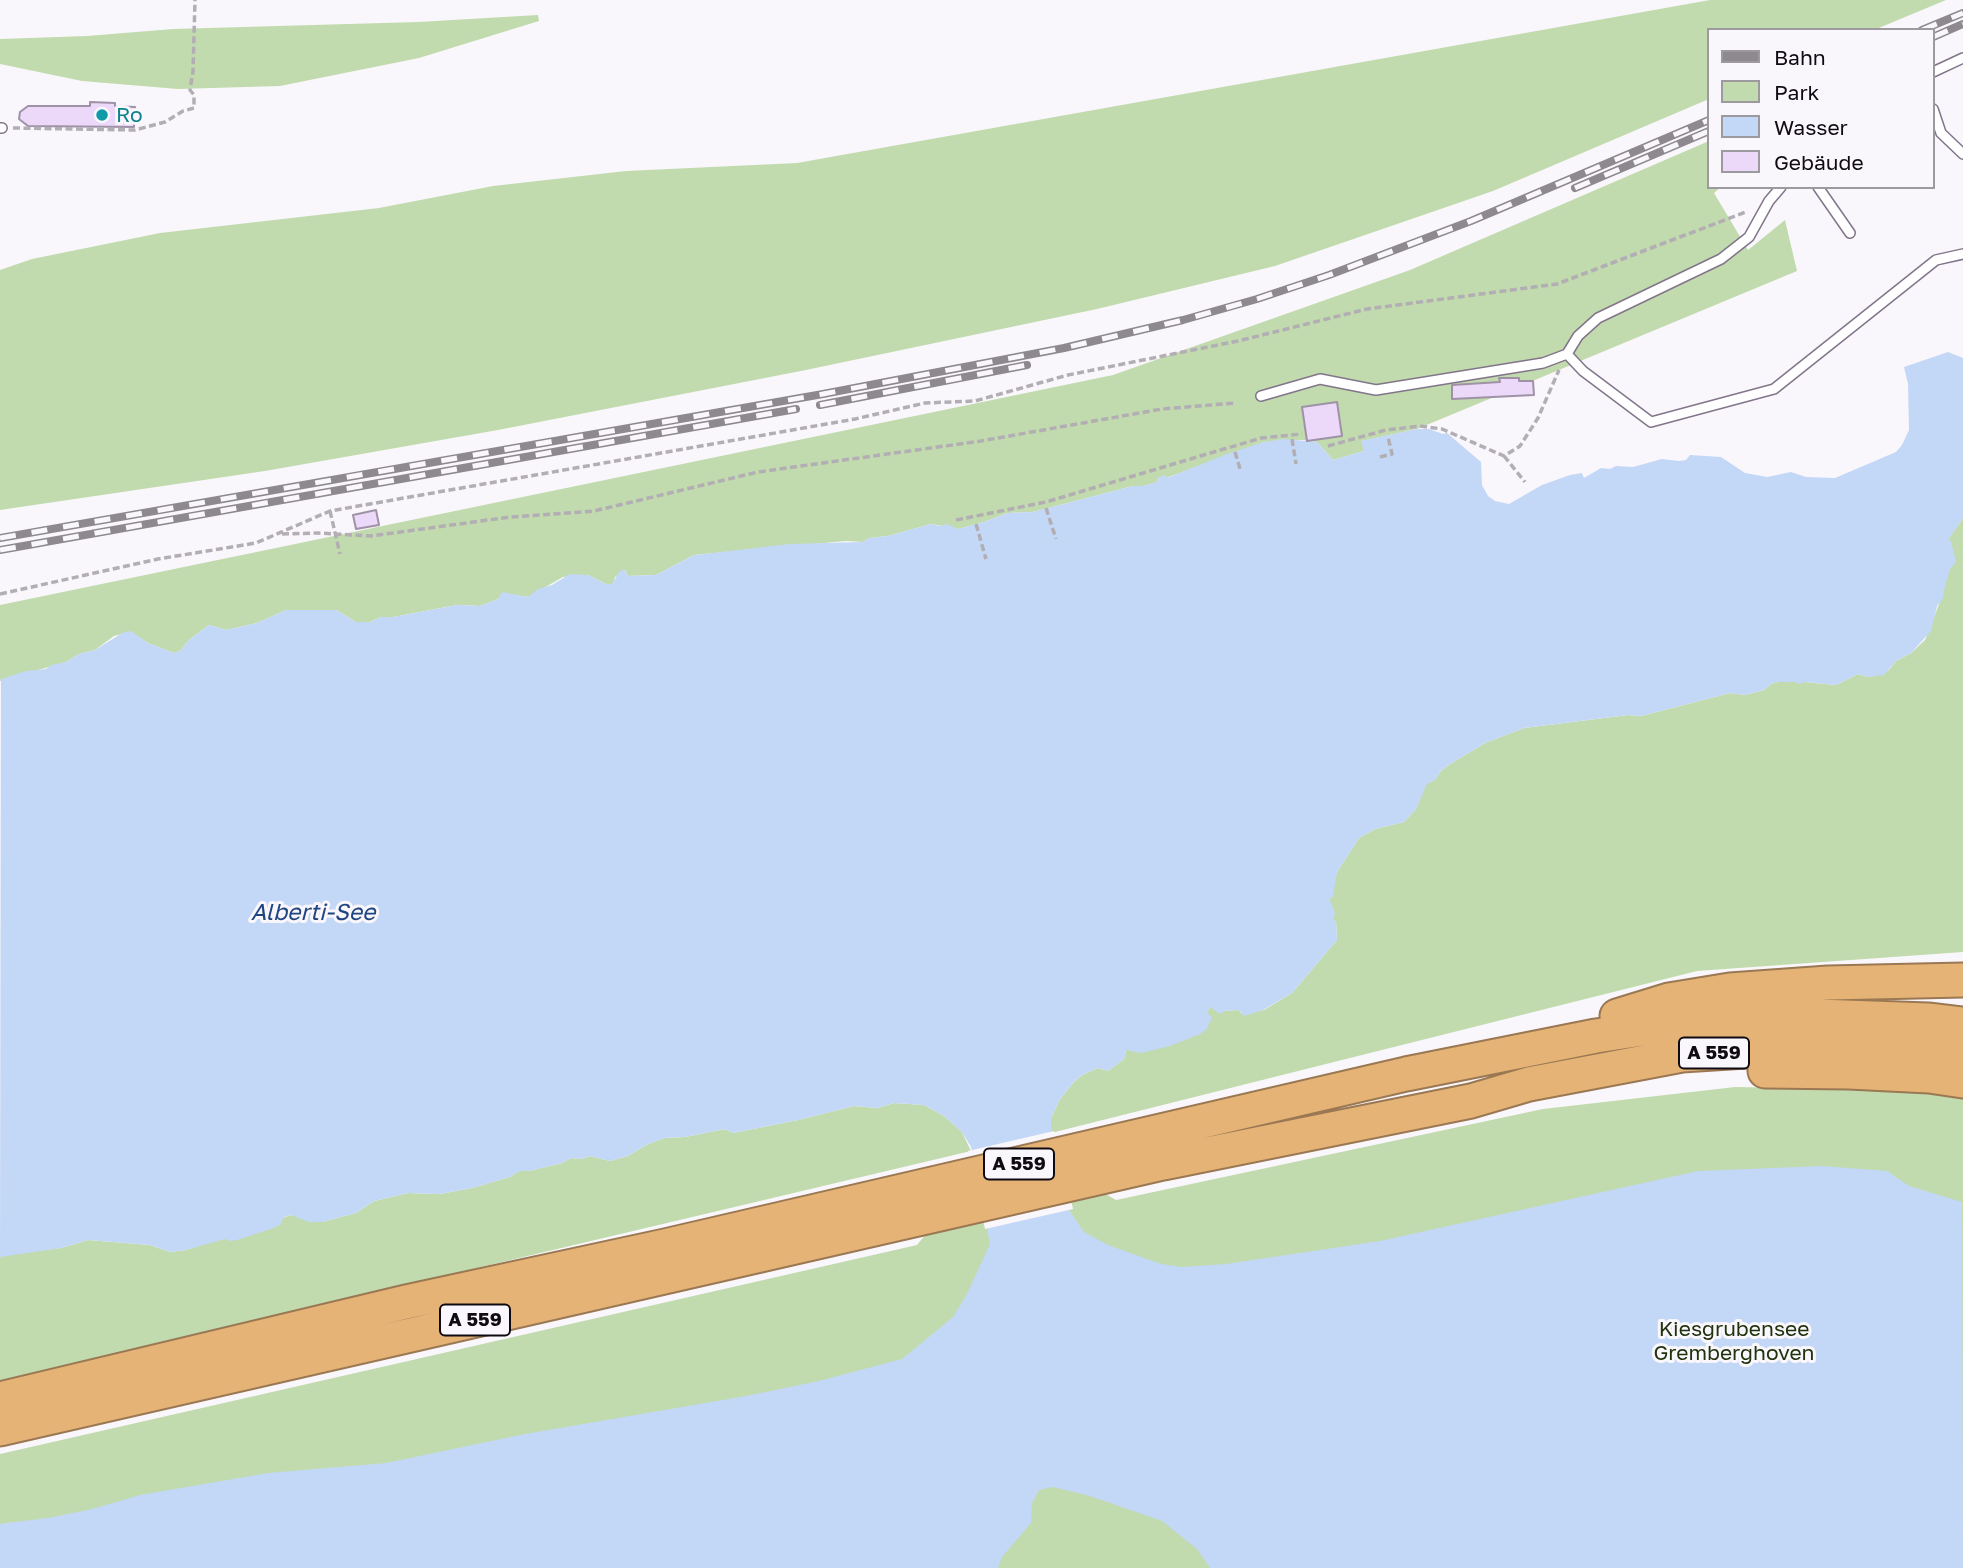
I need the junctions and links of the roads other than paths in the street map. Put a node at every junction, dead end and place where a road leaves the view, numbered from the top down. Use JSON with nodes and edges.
{"nodes":[{"id":1,"x":1963,"y":58,"type":"edge"},
{"id":2,"x":1935,"y":71,"type":"edge"},
{"id":3,"x":1935,"y":115,"type":"edge"},
{"id":4,"x":1963,"y":155,"type":"edge"},
{"id":5,"x":1779,"y":189,"type":"edge"},
{"id":6,"x":1819,"y":189,"type":"edge"},
{"id":7,"x":1850,"y":233,"type":"dead end"},
{"id":8,"x":1963,"y":254,"type":"edge"},
{"id":9,"x":1567,"y":354,"type":"junction"},
{"id":10,"x":1261,"y":396,"type":"dead end"},
{"id":11,"x":1963,"y":980,"type":"edge"},
{"id":12,"x":1963,"y":1024,"type":"edge"},
{"id":13,"x":1963,"y":1055,"type":"edge"},
{"id":14,"x":1474,"y":1059,"type":"junction"},
{"id":15,"x":1963,"y":1081,"type":"edge"},
{"id":16,"x":1471,"y":1101,"type":"junction"},
{"id":17,"x":1097,"y":1162,"type":"junction"},
{"id":18,"x":947,"y":1196,"type":"junction"},
{"id":19,"x":0,"y":1399,"type":"edge"},
{"id":20,"x":0,"y":1429,"type":"edge"}],
"edges":[{"from":1,"to":2,"type":"lane"},
{"from":3,"to":4,"type":"lane"},
{"from":5,"to":9,"type":"lane"},
{"from":6,"to":7,"type":"lane"},
{"from":8,"to":9,"type":"lane"},
{"from":9,"to":10,"type":"lane"},
{"from":11,"to":14,"type":"highway"},
{"from":12,"to":14,"type":"highway","number":"A 559"},
{"from":13,"to":16,"type":"highway","number":"A 559"},
{"from":14,"to":17,"type":"highway","number":"A 559"},
{"from":15,"to":16,"type":"highway"},
{"from":16,"to":17,"type":"highway","number":"A 559"},
{"from":17,"to":18,"type":"highway","number":"A 559"},
{"from":18,"to":19,"type":"highway","number":"A 559"},
{"from":18,"to":20,"type":"highway","number":"A 559"}]}
